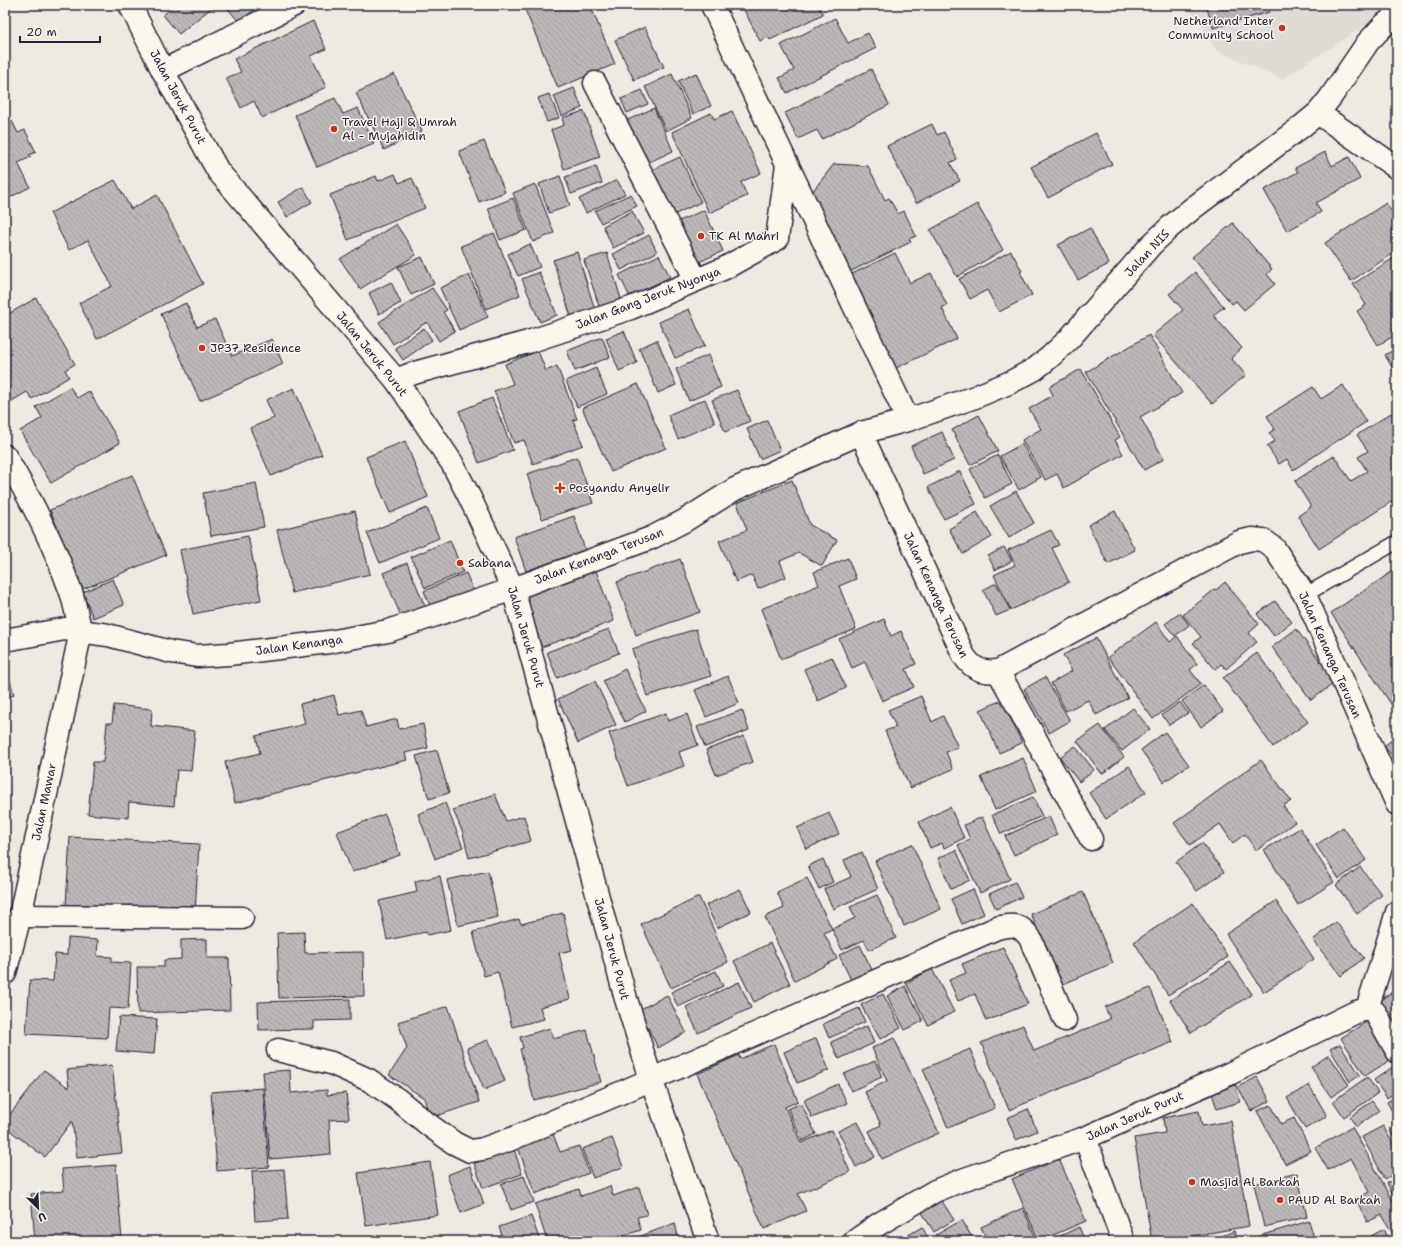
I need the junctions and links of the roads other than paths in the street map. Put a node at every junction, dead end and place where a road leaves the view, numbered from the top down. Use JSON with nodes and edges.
{"nodes":[{"id":1,"x":130,"y":5,"type":"edge"},
{"id":2,"x":294,"y":5,"type":"edge"},
{"id":3,"x":712,"y":5,"type":"edge"},
{"id":4,"x":1397,"y":15,"type":"edge"},
{"id":5,"x":163,"y":71,"type":"junction"},
{"id":6,"x":595,"y":83,"type":"dead end"},
{"id":7,"x":1318,"y":113,"type":"junction"},
{"id":8,"x":787,"y":164,"type":"junction"},
{"id":9,"x":1397,"y":168,"type":"edge"},
{"id":10,"x":696,"y":280,"type":"junction"},
{"id":11,"x":396,"y":380,"type":"junction"},
{"id":12,"x":908,"y":420,"type":"junction"},
{"id":13,"x":861,"y":434,"type":"junction"},
{"id":14,"x":5,"y":456,"type":"edge"},
{"id":15,"x":1397,"y":542,"type":"edge"},
{"id":16,"x":514,"y":589,"type":"junction"},
{"id":17,"x":1305,"y":595,"type":"junction"},
{"id":18,"x":80,"y":631,"type":"junction"},
{"id":19,"x":5,"y":640,"type":"edge"},
{"id":20,"x":998,"y":672,"type":"junction"},
{"id":21,"x":1397,"y":804,"type":"edge"},
{"id":22,"x":1091,"y":839,"type":"dead end"},
{"id":23,"x":1397,"y":912,"type":"edge"},
{"id":24,"x":20,"y":916,"type":"junction"},
{"id":25,"x":242,"y":918,"type":"dead end"},
{"id":26,"x":5,"y":973,"type":"edge"},
{"id":27,"x":1366,"y":1009,"type":"junction"},
{"id":28,"x":1065,"y":1020,"type":"dead end"},
{"id":29,"x":278,"y":1050,"type":"dead end"},
{"id":30,"x":1397,"y":1051,"type":"edge"},
{"id":31,"x":651,"y":1079,"type":"junction"},
{"id":32,"x":1085,"y":1138,"type":"junction"},
{"id":33,"x":708,"y":1241,"type":"edge"},
{"id":34,"x":855,"y":1241,"type":"edge"},
{"id":35,"x":1123,"y":1241,"type":"edge"}],
"edges":[{"from":1,"to":5,"type":"street","name":"Jalan Jeruk Purut"},
{"from":2,"to":5,"type":"street"},
{"from":3,"to":8,"type":"street"},
{"from":4,"to":7,"type":"street","name":"Jalan NIS"},
{"from":5,"to":11,"type":"street","name":"Jalan Jeruk Purut"},
{"from":6,"to":10,"type":"street"},
{"from":7,"to":9,"type":"street"},
{"from":7,"to":12,"type":"street","name":"Jalan NIS"},
{"from":8,"to":10,"type":"street","name":"Jalan Gang Jeruk Nyonya"},
{"from":8,"to":12,"type":"street"},
{"from":10,"to":11,"type":"street","name":"Jalan Gang Jeruk Nyonya"},
{"from":11,"to":16,"type":"street","name":"Jalan Jeruk Purut"},
{"from":12,"to":13,"type":"street","name":"Jalan NIS"},
{"from":13,"to":16,"type":"street","name":"Jalan Kenanga Terusan"},
{"from":13,"to":20,"type":"street","name":"Jalan Kenanga Terusan"},
{"from":14,"to":18,"type":"street"},
{"from":15,"to":17,"type":"lane"},
{"from":16,"to":18,"type":"street","name":"Jalan Kenanga"},
{"from":16,"to":31,"type":"street","name":"Jalan Jeruk Purut"},
{"from":17,"to":20,"type":"street","name":"Jalan Kenanga Terusan"},
{"from":17,"to":21,"type":"street","name":"Jalan Kenanga Terusan"},
{"from":18,"to":19,"type":"street","name":"Jalan Kenanga"},
{"from":18,"to":24,"type":"street","name":"Jalan Mawar"},
{"from":20,"to":22,"type":"street"},
{"from":23,"to":27,"type":"street"},
{"from":24,"to":25,"type":"street"},
{"from":24,"to":26,"type":"street","name":"Jalan Mawar"},
{"from":27,"to":30,"type":"street"},
{"from":27,"to":32,"type":"street","name":"Jalan Jeruk Purut"},
{"from":28,"to":31,"type":"street"},
{"from":29,"to":31,"type":"street"},
{"from":31,"to":33,"type":"street","name":"Jalan Jeruk Purut"},
{"from":32,"to":34,"type":"street","name":"Jalan Jeruk Purut"},
{"from":32,"to":35,"type":"street"}]}
